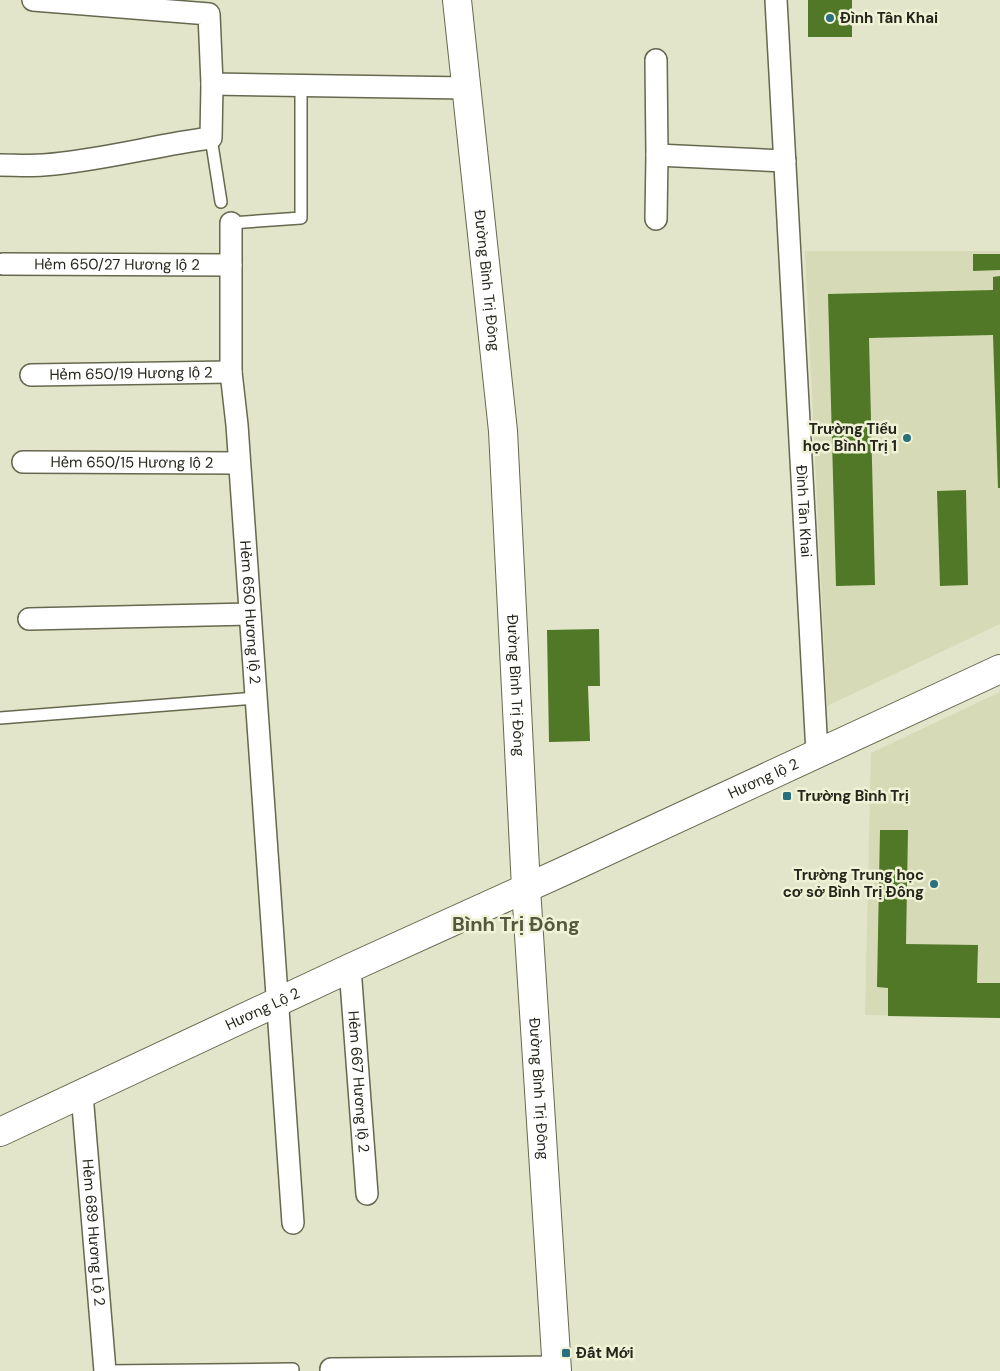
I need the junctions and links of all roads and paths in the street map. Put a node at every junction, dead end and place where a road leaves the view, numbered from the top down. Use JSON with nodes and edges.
{"nodes":[{"id":1,"x":33,"y":0,"type":"edge"},
{"id":2,"x":457,"y":0,"type":"edge"},
{"id":3,"x":776,"y":0,"type":"edge"},
{"id":4,"x":209,"y":7,"type":"edge"},
{"id":5,"x":656,"y":60,"type":"dead end"},
{"id":6,"x":212,"y":84,"type":"junction"},
{"id":7,"x":301,"y":85,"type":"junction"},
{"id":8,"x":466,"y":88,"type":"junction"},
{"id":9,"x":211,"y":138,"type":"junction"},
{"id":10,"x":657,"y":155,"type":"junction"},
{"id":11,"x":785,"y":161,"type":"junction"},
{"id":12,"x":0,"y":165,"type":"edge"},
{"id":13,"x":221,"y":202,"type":"dead end"},
{"id":14,"x":656,"y":219,"type":"dead end"},
{"id":15,"x":231,"y":223,"type":"joint"},
{"id":16,"x":3,"y":264,"type":"dead end"},
{"id":17,"x":231,"y":265,"type":"junction"},
{"id":18,"x":231,"y":372,"type":"junction"},
{"id":19,"x":31,"y":375,"type":"dead end"},
{"id":20,"x":23,"y":462,"type":"dead end"},
{"id":21,"x":239,"y":463,"type":"junction"},
{"id":22,"x":250,"y":614,"type":"junction"},
{"id":23,"x":29,"y":619,"type":"dead end"},
{"id":24,"x":1000,"y":669,"type":"edge"},
{"id":25,"x":256,"y":698,"type":"junction"},
{"id":26,"x":0,"y":718,"type":"edge"},
{"id":27,"x":818,"y":753,"type":"junction"},
{"id":28,"x":526,"y":888,"type":"junction"},
{"id":29,"x":350,"y":968,"type":"junction"},
{"id":30,"x":277,"y":1002,"type":"junction"},
{"id":31,"x":82,"y":1094,"type":"junction"},
{"id":32,"x":0,"y":1132,"type":"edge"},
{"id":33,"x":367,"y":1194,"type":"dead end"},
{"id":34,"x":293,"y":1223,"type":"dead end"},
{"id":35,"x":293,"y":1369,"type":"dead end"},
{"id":36,"x":331,"y":1369,"type":"dead end"},
{"id":37,"x":557,"y":1369,"type":"edge"},
{"id":38,"x":105,"y":1371,"type":"edge"}],
"edges":[{"from":1,"to":4,"type":"street"},
{"from":2,"to":8,"type":"street","name":"Đường Bình Trị Đông"},
{"from":3,"to":11,"type":"street","name":"Đình Tân Khai"},
{"from":4,"to":6,"type":"street"},
{"from":5,"to":10,"type":"street"},
{"from":6,"to":7,"type":"street"},
{"from":6,"to":9,"type":"street"},
{"from":7,"to":8,"type":"street"},
{"from":7,"to":15,"type":"lane"},
{"from":8,"to":28,"type":"street","name":"Đường Bình Trị Đông"},
{"from":9,"to":12,"type":"street"},
{"from":9,"to":13,"type":"lane"},
{"from":10,"to":11,"type":"street"},
{"from":10,"to":14,"type":"street"},
{"from":11,"to":27,"type":"street","name":"Đình Tân Khai"},
{"from":15,"to":17,"type":"street","name":"Hẻm 650 Hương lộ 2"},
{"from":16,"to":17,"type":"street","name":"Hẻm 650/27 Hương lộ 2"},
{"from":17,"to":18,"type":"street","name":"Hẻm 650 Hương lộ 2"},
{"from":18,"to":19,"type":"street","name":"Hẻm 650/19 Hương lộ 2"},
{"from":18,"to":21,"type":"street","name":"Hẻm 650 Hương lộ 2"},
{"from":20,"to":21,"type":"street","name":"Hẻm 650/15 Hương lộ 2"},
{"from":21,"to":22,"type":"street","name":"Hẻm 650 Hương lộ 2"},
{"from":22,"to":23,"type":"street"},
{"from":22,"to":25,"type":"street","name":"Hẻm 650 Hương lộ 2"},
{"from":24,"to":27,"type":"street","name":"Hương lộ 2"},
{"from":25,"to":26,"type":"lane"},
{"from":25,"to":30,"type":"street","name":"Hẻm 650 Hương lộ 2"},
{"from":27,"to":28,"type":"street","name":"Hương lộ 2"},
{"from":28,"to":29,"type":"street","name":"Hương Lộ 2"},
{"from":28,"to":37,"type":"street","name":"Đường Bình Trị Đông"},
{"from":29,"to":30,"type":"street","name":"Hương Lộ 2"},
{"from":29,"to":33,"type":"street","name":"Hẻm 667 Hương lộ 2"},
{"from":30,"to":31,"type":"street","name":"Hương Lộ 2"},
{"from":30,"to":34,"type":"street","name":"Hẻm 650 Hương lộ 2"},
{"from":31,"to":32,"type":"street","name":"Hương Lộ 2"},
{"from":31,"to":38,"type":"street","name":"Hẻm 689 Hương Lộ 2"},
{"from":35,"to":38,"type":"lane"},
{"from":36,"to":37,"type":"street"}]}
